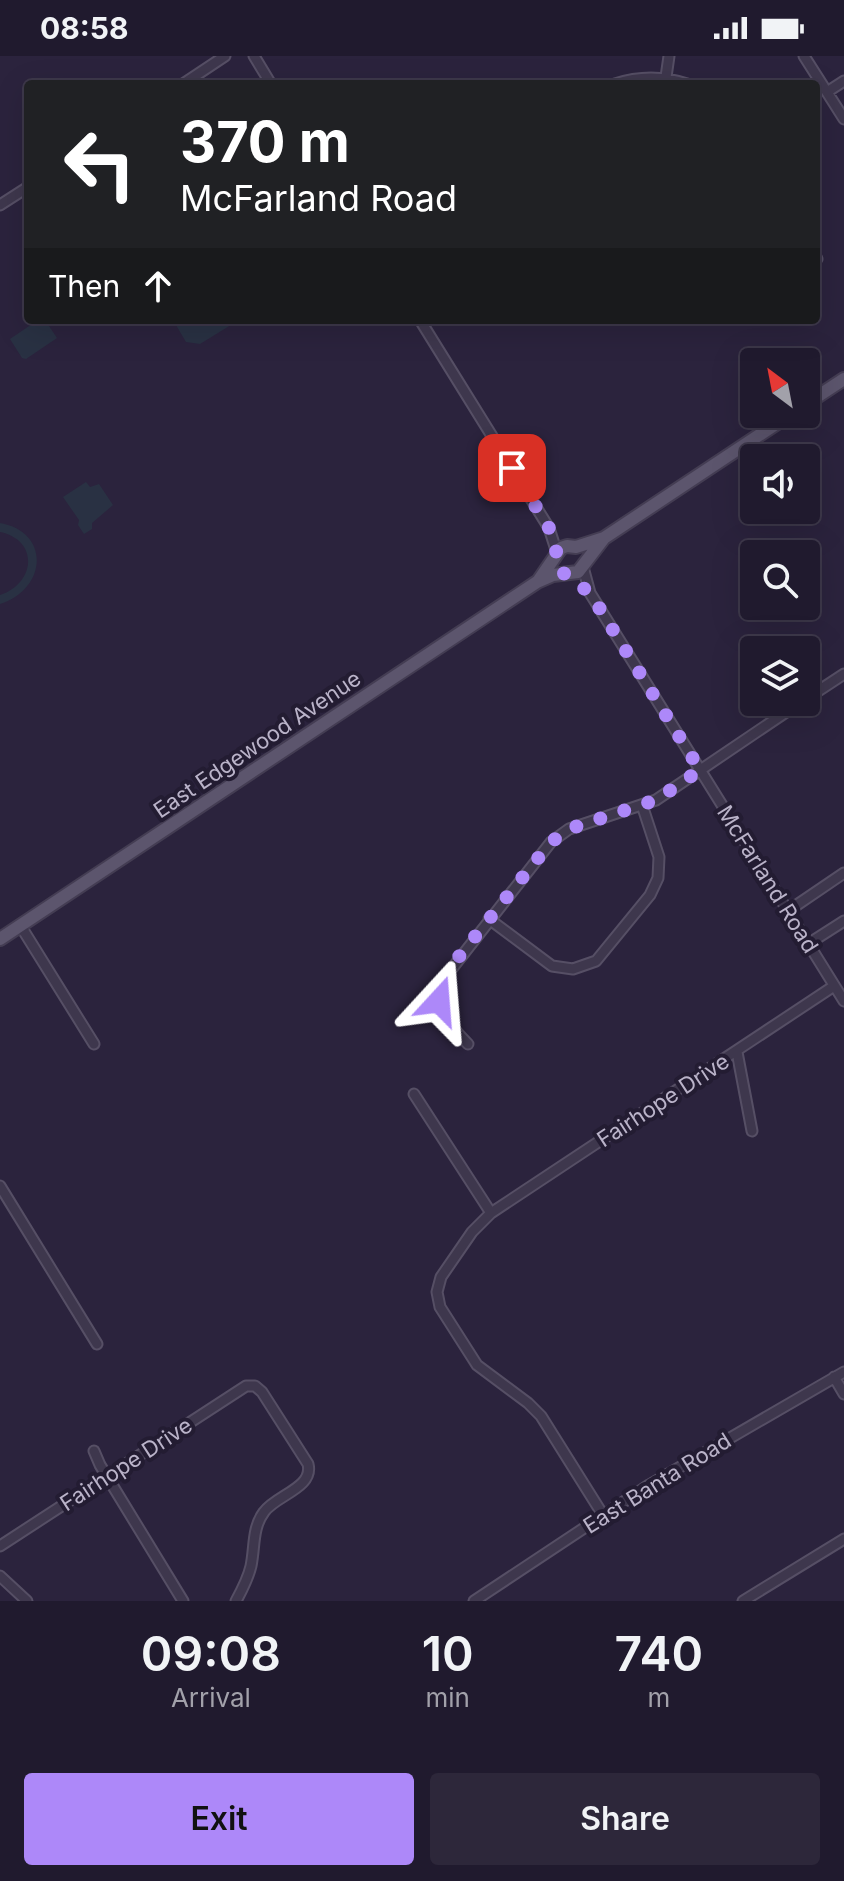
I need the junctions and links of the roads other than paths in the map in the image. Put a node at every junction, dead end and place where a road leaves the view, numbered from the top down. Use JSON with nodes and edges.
{"nodes":[{"id":1,"x":225,"y":56,"type":"edge"},
{"id":2,"x":254,"y":56,"type":"edge"},
{"id":3,"x":669,"y":56,"type":"edge"},
{"id":4,"x":804,"y":56,"type":"edge"},
{"id":5,"x":189,"y":80,"type":"edge"},
{"id":6,"x":269,"y":80,"type":"edge"},
{"id":7,"x":630,"y":80,"type":"edge"},
{"id":8,"x":656,"y":80,"type":"edge"},
{"id":9,"x":665,"y":80,"type":"edge"},
{"id":10,"x":819,"y":80,"type":"edge"},
{"id":11,"x":820,"y":81,"type":"edge"},
{"id":12,"x":844,"y":81,"type":"edge"},
{"id":13,"x":827,"y":92,"type":"junction"},
{"id":14,"x":844,"y":119,"type":"edge"},
{"id":15,"x":24,"y":190,"type":"edge"},
{"id":16,"x":0,"y":205,"type":"edge"},
{"id":17,"x":422,"y":324,"type":"edge"},
{"id":18,"x":844,"y":379,"type":"edge"},
{"id":19,"x":820,"y":395,"type":"edge"},
{"id":20,"x":770,"y":428,"type":"edge"},
{"id":21,"x":549,"y":528,"type":"junction"},
{"id":22,"x":604,"y":538,"type":"junction"},
{"id":23,"x":573,"y":546,"type":"junction"},
{"id":24,"x":556,"y":556,"type":"junction"},
{"id":25,"x":583,"y":564,"type":"junction"},
{"id":26,"x":566,"y":574,"type":"junction"},
{"id":27,"x":537,"y":582,"type":"junction"},
{"id":28,"x":590,"y":593,"type":"junction"},
{"id":29,"x":844,"y":674,"type":"edge"},
{"id":30,"x":820,"y":690,"type":"edge"},
{"id":31,"x":780,"y":716,"type":"edge"},
{"id":32,"x":700,"y":770,"type":"junction"},
{"id":33,"x":642,"y":805,"type":"junction"},
{"id":34,"x":844,"y":873,"type":"edge"},
{"id":35,"x":788,"y":911,"type":"junction"},
{"id":36,"x":489,"y":919,"type":"junction"},
{"id":37,"x":844,"y":921,"type":"edge"},
{"id":38,"x":20,"y":925,"type":"junction"},
{"id":39,"x":0,"y":939,"type":"edge"},
{"id":40,"x":808,"y":944,"type":"junction"},
{"id":41,"x":834,"y":986,"type":"junction"},
{"id":42,"x":844,"y":1001,"type":"edge"},
{"id":43,"x":94,"y":1044,"type":"dead end"},
{"id":44,"x":468,"y":1044,"type":"dead end"},
{"id":45,"x":737,"y":1052,"type":"junction"},
{"id":46,"x":414,"y":1094,"type":"dead end"},
{"id":47,"x":752,"y":1131,"type":"dead end"},
{"id":48,"x":0,"y":1186,"type":"edge"},
{"id":49,"x":491,"y":1213,"type":"junction"},
{"id":50,"x":97,"y":1344,"type":"dead end"},
{"id":51,"x":844,"y":1372,"type":"edge"},
{"id":52,"x":834,"y":1377,"type":"junction"},
{"id":53,"x":844,"y":1394,"type":"edge"},
{"id":54,"x":94,"y":1451,"type":"dead end"},
{"id":55,"x":107,"y":1476,"type":"junction"},
{"id":56,"x":603,"y":1515,"type":"junction"},
{"id":57,"x":844,"y":1539,"type":"edge"},
{"id":58,"x":0,"y":1546,"type":"edge"},
{"id":59,"x":0,"y":1576,"type":"edge"},
{"id":60,"x":27,"y":1601,"type":"edge"},
{"id":61,"x":183,"y":1601,"type":"edge"},
{"id":62,"x":236,"y":1601,"type":"edge"},
{"id":63,"x":475,"y":1601,"type":"edge"},
{"id":64,"x":743,"y":1601,"type":"edge"}],
"edges":[{"from":1,"to":5,"type":"street"},
{"from":2,"to":6,"type":"street"},
{"from":3,"to":9,"type":"street"},
{"from":4,"to":10,"type":"street"},
{"from":7,"to":8,"type":"street"},
{"from":11,"to":13,"type":"street"},
{"from":12,"to":13,"type":"street"},
{"from":13,"to":14,"type":"street"},
{"from":15,"to":16,"type":"street"},
{"from":17,"to":21,"type":"street"},
{"from":18,"to":19,"type":"main road"},
{"from":20,"to":22,"type":"main road","name":"East Edgewood Avenue"},
{"from":21,"to":23,"type":"street"},
{"from":21,"to":24,"type":"street"},
{"from":22,"to":23,"type":"main road","name":"East Edgewood Avenue"},
{"from":22,"to":25,"type":"main road","name":"East Edgewood Avenue"},
{"from":23,"to":24,"type":"main road","name":"East Edgewood Avenue"},
{"from":23,"to":25,"type":"main road"},
{"from":24,"to":26,"type":"main road"},
{"from":24,"to":27,"type":"main road","name":"East Edgewood Avenue"},
{"from":25,"to":26,"type":"main road","name":"East Edgewood Avenue"},
{"from":25,"to":28,"type":"street","name":"McFarland Road"},
{"from":26,"to":27,"type":"main road","name":"East Edgewood Avenue"},
{"from":26,"to":28,"type":"street","name":"McFarland Road"},
{"from":27,"to":38,"type":"main road","name":"East Edgewood Avenue"},
{"from":28,"to":32,"type":"street","name":"McFarland Road"},
{"from":29,"to":30,"type":"street"},
{"from":31,"to":32,"type":"street"},
{"from":32,"to":33,"type":"street"},
{"from":32,"to":35,"type":"street","name":"McFarland Road"},
{"from":33,"to":36,"type":"street"},
{"from":33,"to":36,"type":"street"},
{"from":34,"to":35,"type":"street"},
{"from":35,"to":40,"type":"street","name":"McFarland Road"},
{"from":36,"to":44,"type":"street"},
{"from":37,"to":40,"type":"street"},
{"from":38,"to":39,"type":"main road","name":"East Edgewood Avenue"},
{"from":38,"to":43,"type":"street"},
{"from":40,"to":41,"type":"street","name":"McFarland Road"},
{"from":41,"to":42,"type":"street","name":"McFarland Road"},
{"from":41,"to":45,"type":"street","name":"Fairhope Drive"},
{"from":45,"to":47,"type":"street"},
{"from":45,"to":49,"type":"street","name":"Fairhope Drive"},
{"from":46,"to":49,"type":"street"},
{"from":48,"to":50,"type":"street"},
{"from":49,"to":56,"type":"street","name":"Fairhope Drive"},
{"from":51,"to":52,"type":"street","name":"East Banta Road"},
{"from":52,"to":53,"type":"street"},
{"from":52,"to":56,"type":"street","name":"East Banta Road"},
{"from":54,"to":55,"type":"street"},
{"from":55,"to":58,"type":"street","name":"Fairhope Drive"},
{"from":55,"to":61,"type":"street"},
{"from":55,"to":62,"type":"street","name":"Fairhope Drive"},
{"from":56,"to":63,"type":"street","name":"East Banta Road"},
{"from":57,"to":64,"type":"street"},
{"from":59,"to":60,"type":"street"}]}
